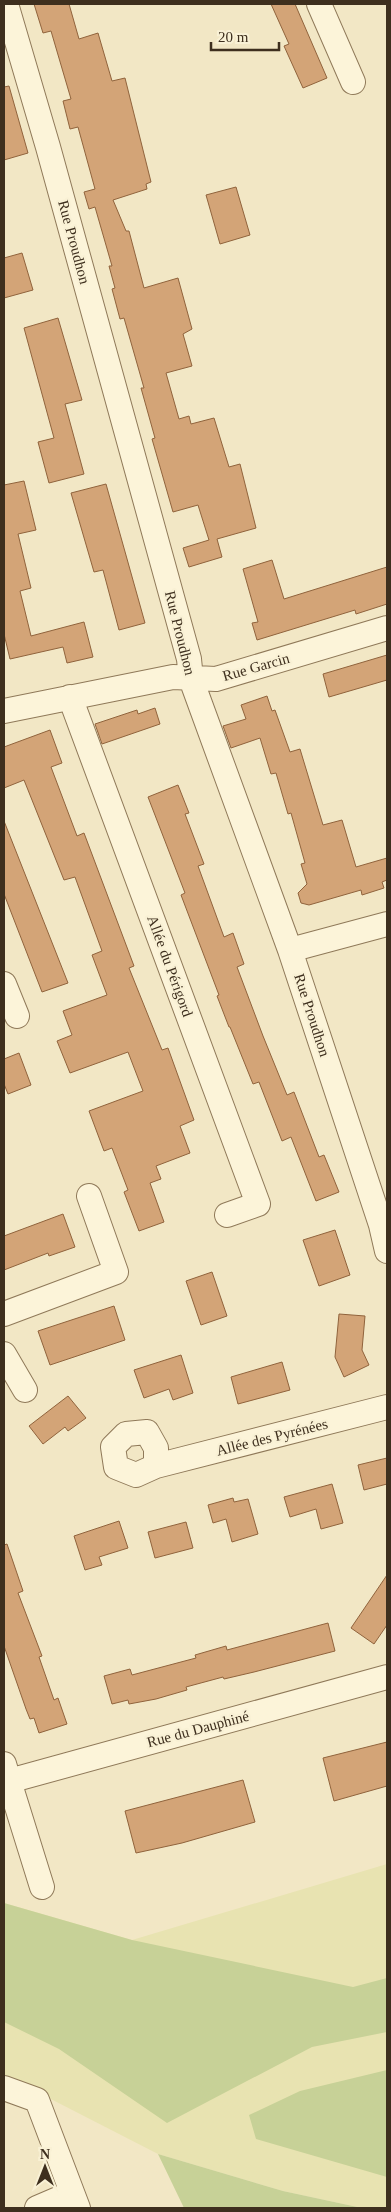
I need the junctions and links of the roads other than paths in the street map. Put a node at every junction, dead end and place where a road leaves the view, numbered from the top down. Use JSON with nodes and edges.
{"nodes":[{"id":1,"x":6,"y":4,"type":"edge"},
{"id":2,"x":319,"y":4,"type":"edge"},
{"id":3,"x":352,"y":82,"type":"dead end"},
{"id":4,"x":387,"y":628,"type":"edge"},
{"id":5,"x":191,"y":678,"type":"junction"},
{"id":6,"x":70,"y":697,"type":"junction"},
{"id":7,"x":4,"y":711,"type":"edge"},
{"id":8,"x":387,"y":924,"type":"edge"},
{"id":9,"x":290,"y":950,"type":"junction"},
{"id":10,"x":4,"y":984,"type":"edge"},
{"id":11,"x":17,"y":1016,"type":"dead end"},
{"id":12,"x":89,"y":1196,"type":"dead end"},
{"id":13,"x":227,"y":1215,"type":"dead end"},
{"id":14,"x":384,"y":1225,"type":"edge"},
{"id":15,"x":387,"y":1251,"type":"edge"},
{"id":16,"x":4,"y":1314,"type":"edge"},
{"id":17,"x":4,"y":1354,"type":"edge"},
{"id":18,"x":25,"y":1390,"type":"dead end"},
{"id":19,"x":387,"y":1407,"type":"edge"},
{"id":20,"x":156,"y":1466,"type":"dead end"},
{"id":21,"x":387,"y":1678,"type":"edge"},
{"id":22,"x":6,"y":1772,"type":"edge"},
{"id":23,"x":42,"y":1886,"type":"dead end"},
{"id":24,"x":4,"y":2088,"type":"edge"},
{"id":25,"x":75,"y":2200,"type":"edge"},
{"id":26,"x":37,"y":2208,"type":"edge"}],
"edges":[{"from":1,"to":5,"type":"street","name":"Rue Proudhon"},
{"from":2,"to":3,"type":"street"},
{"from":4,"to":5,"type":"street","name":"Rue Garcin"},
{"from":5,"to":6,"type":"street","name":"Rue Garcin"},
{"from":5,"to":9,"type":"street","name":"Rue Proudhon"},
{"from":6,"to":7,"type":"street","name":"Rue Garcin"},
{"from":6,"to":13,"type":"street","name":"Allée du Périgord"},
{"from":8,"to":9,"type":"street"},
{"from":9,"to":14,"type":"street","name":"Rue Proudhon"},
{"from":10,"to":11,"type":"street"},
{"from":12,"to":16,"type":"street"},
{"from":14,"to":15,"type":"street","name":"Rue Proudhon"},
{"from":17,"to":18,"type":"street"},
{"from":19,"to":20,"type":"street","name":"Allée des Pyrénées"},
{"from":21,"to":22,"type":"street","name":"Rue du Dauphiné"},
{"from":22,"to":23,"type":"street","name":"Rue du Dauphiné"},
{"from":24,"to":25,"type":"street"},
{"from":25,"to":26,"type":"street"}]}
